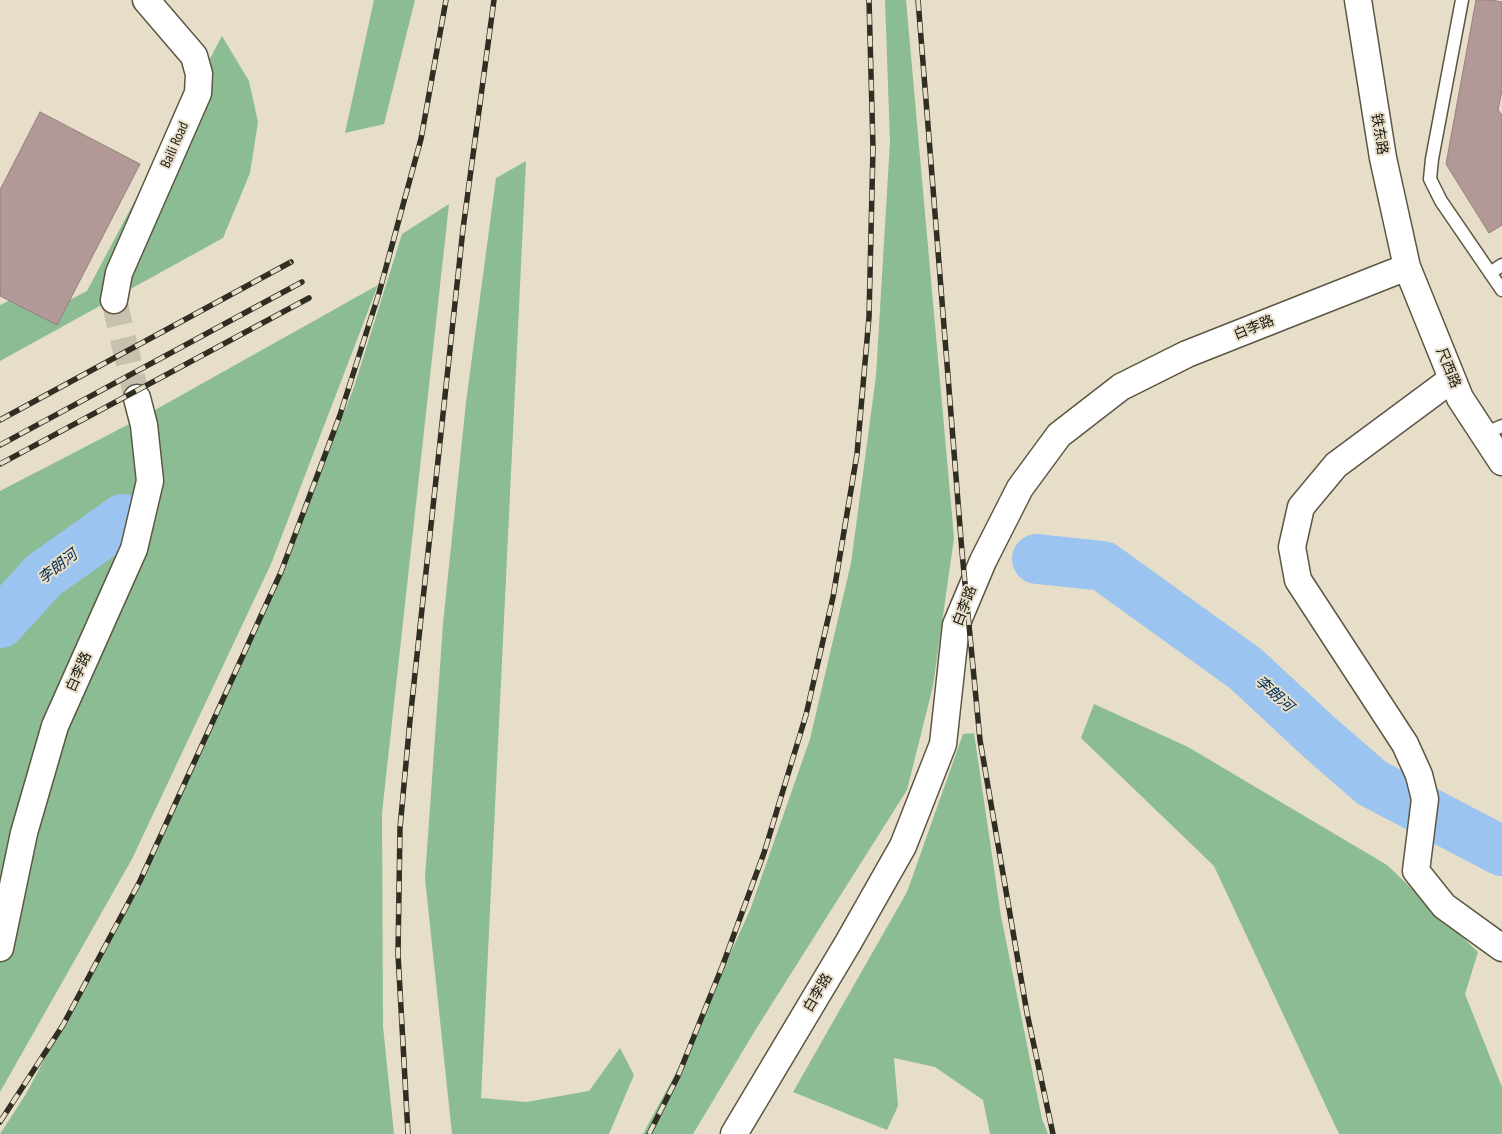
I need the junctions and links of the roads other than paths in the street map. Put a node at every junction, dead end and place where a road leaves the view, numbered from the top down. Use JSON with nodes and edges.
{"nodes":[{"id":1,"x":146,"y":0,"type":"edge"},
{"id":2,"x":1358,"y":0,"type":"edge"},
{"id":3,"x":1462,"y":0,"type":"edge"},
{"id":4,"x":1502,"y":266,"type":"edge"},
{"id":5,"x":1407,"y":267,"type":"junction"},
{"id":6,"x":1490,"y":273,"type":"junction"},
{"id":7,"x":1502,"y":290,"type":"edge"},
{"id":8,"x":114,"y":300,"type":"tunnel mouth"},
{"id":9,"x":1452,"y":379,"type":"junction"},
{"id":10,"x":137,"y":398,"type":"tunnel mouth"},
{"id":11,"x":1493,"y":430,"type":"edge"},
{"id":12,"x":1502,"y":462,"type":"edge"},
{"id":13,"x":0,"y":948,"type":"edge"},
{"id":14,"x":1502,"y":948,"type":"edge"},
{"id":15,"x":734,"y":1134,"type":"edge"}],
"edges":[{"from":1,"to":8,"type":"street","name":"Baili Road"},
{"from":2,"to":5,"type":"street","name":"铁东路"},
{"from":3,"to":6,"type":"lane"},
{"from":4,"to":6,"type":"lane"},
{"from":5,"to":9,"type":"street","name":"尺西路"},
{"from":5,"to":15,"type":"street","name":"白李路"},
{"from":6,"to":7,"type":"lane"},
{"from":9,"to":11,"type":"street","name":"尺西路"},
{"from":9,"to":14,"type":"street"},
{"from":10,"to":13,"type":"street","name":"白李路"},
{"from":11,"to":12,"type":"street","name":"尺西路"}]}
